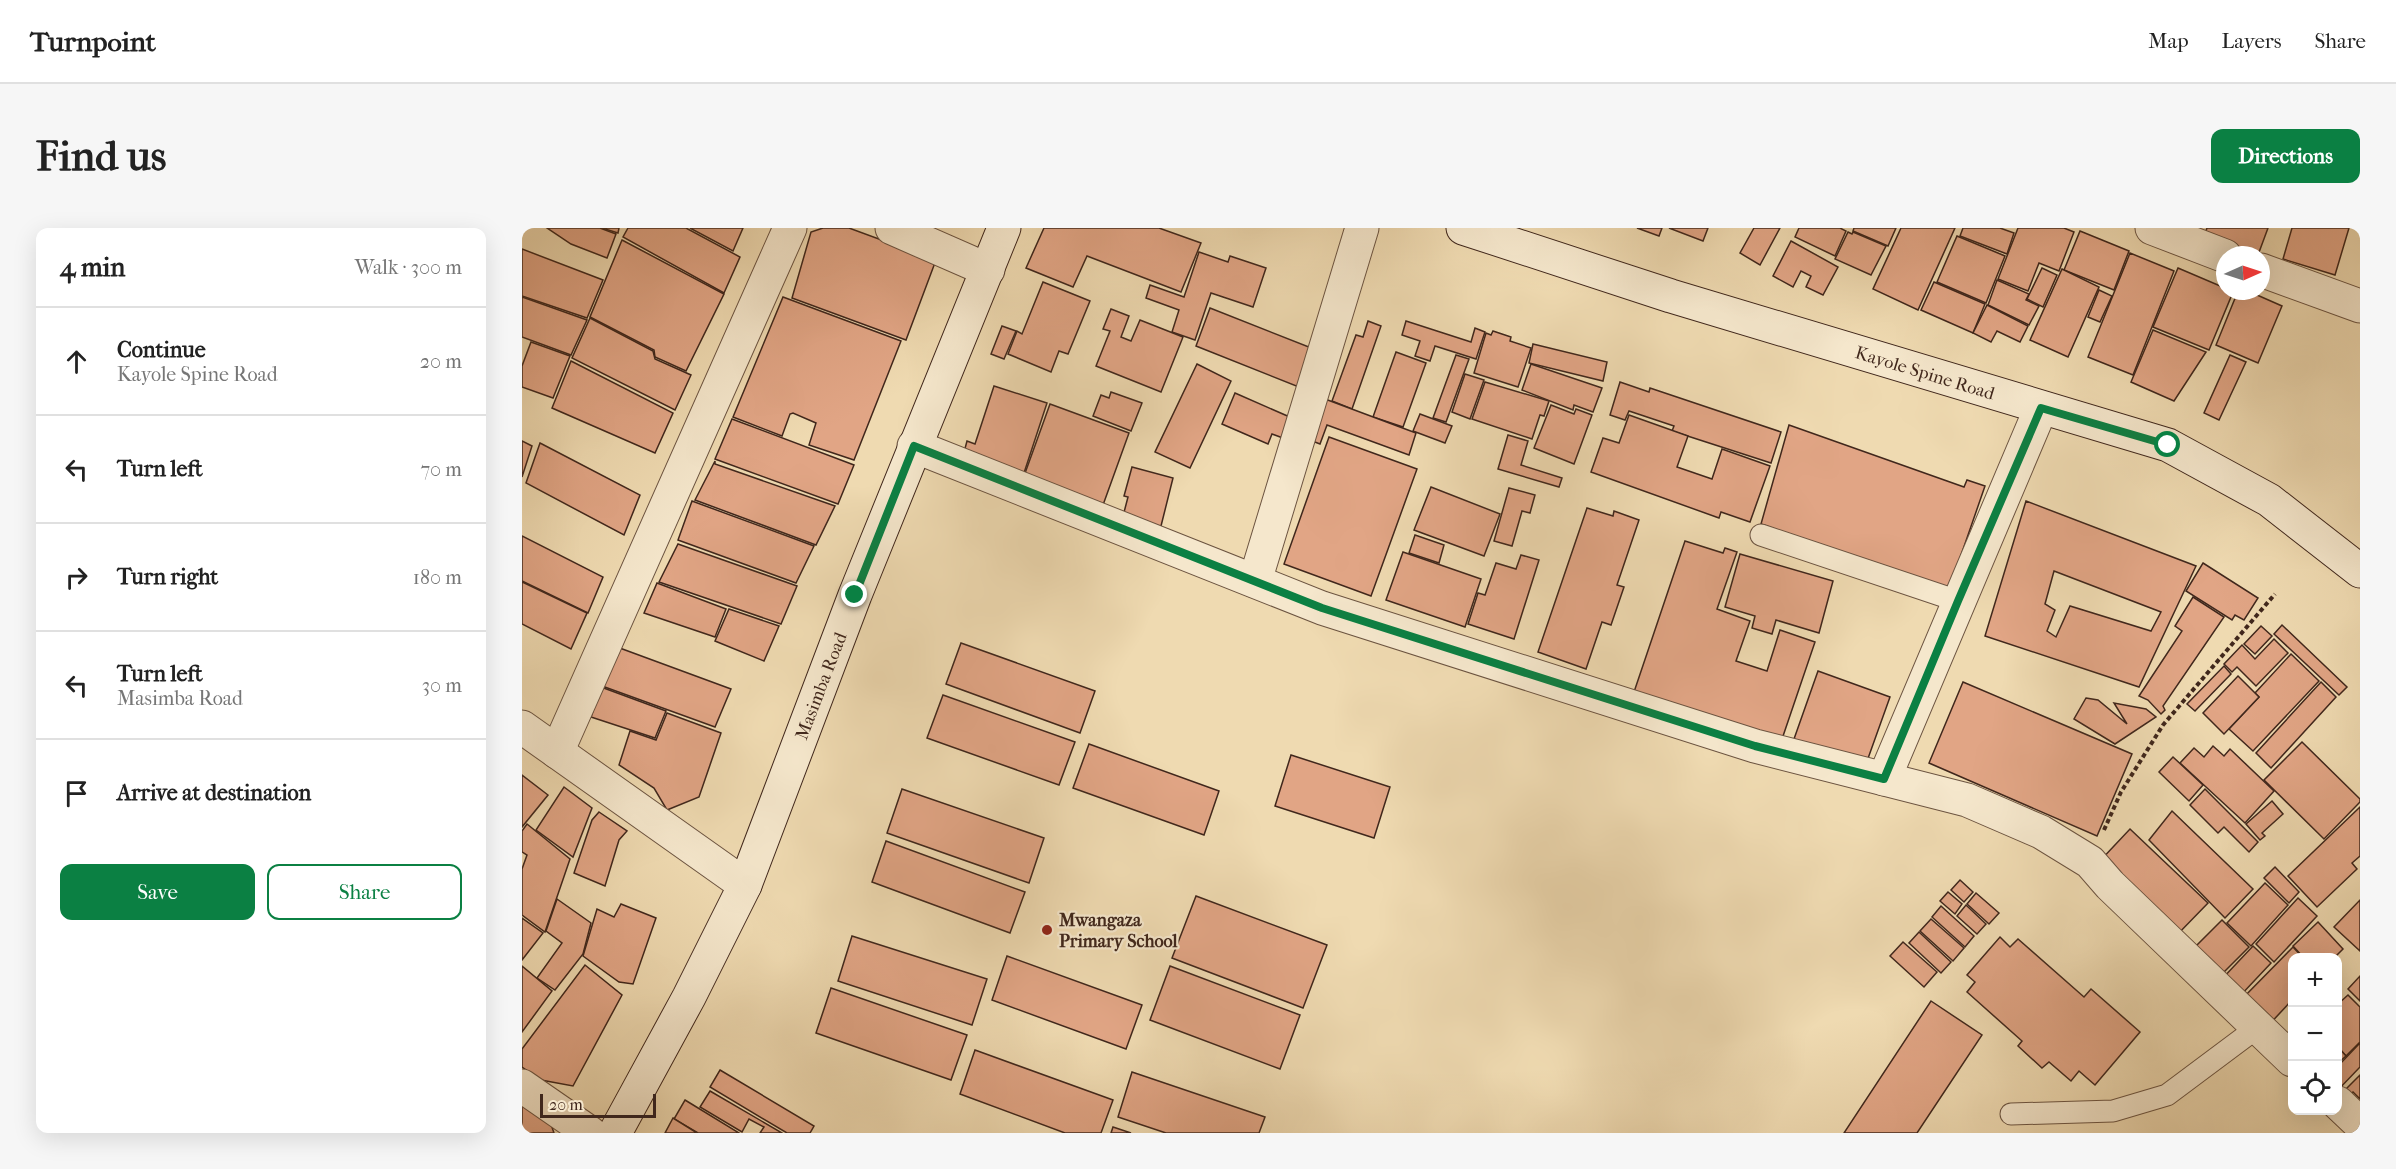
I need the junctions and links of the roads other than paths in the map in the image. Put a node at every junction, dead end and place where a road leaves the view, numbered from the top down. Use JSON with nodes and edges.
{"nodes":[{"id":1,"x":790,"y":228,"type":"edge"},
{"id":2,"x":891,"y":228,"type":"edge"},
{"id":3,"x":1004,"y":228,"type":"edge"},
{"id":4,"x":1362,"y":228,"type":"edge"},
{"id":5,"x":1464,"y":228,"type":"edge"},
{"id":6,"x":2166,"y":230,"type":"edge"},
{"id":7,"x":2216,"y":252,"type":"edge"},
{"id":8,"x":988,"y":270,"type":"junction"},
{"id":9,"x":2270,"y":273,"type":"edge"},
{"id":10,"x":2360,"y":306,"type":"edge"},
{"id":11,"x":2041,"y":408,"type":"junction"},
{"id":12,"x":914,"y":446,"type":"junction"},
{"id":13,"x":1761,"y":535,"type":"dead end"},
{"id":14,"x":2359,"y":566,"type":"edge"},
{"id":15,"x":1255,"y":581,"type":"junction"},
{"id":16,"x":1958,"y":601,"type":"junction"},
{"id":17,"x":522,"y":727,"type":"edge"},
{"id":18,"x":557,"y":752,"type":"junction"},
{"id":19,"x":1884,"y":779,"type":"junction"},
{"id":20,"x":745,"y":885,"type":"junction"},
{"id":21,"x":2258,"y":1027,"type":"junction"},
{"id":22,"x":2288,"y":1056,"type":"edge"},
{"id":23,"x":522,"y":1086,"type":"edge"},
{"id":24,"x":2342,"y":1108,"type":"edge"},
{"id":25,"x":2011,"y":1114,"type":"dead end"},
{"id":26,"x":2360,"y":1124,"type":"edge"},
{"id":27,"x":590,"y":1133,"type":"edge"},
{"id":28,"x":615,"y":1133,"type":"edge"},
{"id":29,"x":2345,"y":1133,"type":"edge"}],
"edges":[{"from":1,"to":18,"type":"street"},
{"from":2,"to":8,"type":"street"},
{"from":3,"to":8,"type":"street","name":"Masimba Road"},
{"from":4,"to":15,"type":"street"},
{"from":5,"to":11,"type":"street","name":"Kayole Spine Road"},
{"from":6,"to":7,"type":"street"},
{"from":8,"to":12,"type":"street","name":"Masimba Road"},
{"from":9,"to":10,"type":"street"},
{"from":11,"to":14,"type":"street","name":"Kayole Spine Road"},
{"from":11,"to":16,"type":"street"},
{"from":12,"to":15,"type":"street"},
{"from":12,"to":20,"type":"street","name":"Masimba Road"},
{"from":13,"to":16,"type":"lane"},
{"from":15,"to":19,"type":"street"},
{"from":16,"to":19,"type":"street"},
{"from":17,"to":18,"type":"street"},
{"from":18,"to":20,"type":"street"},
{"from":19,"to":21,"type":"street"},
{"from":20,"to":28,"type":"street","name":"Masimba Road"},
{"from":21,"to":22,"type":"street"},
{"from":21,"to":25,"type":"lane"},
{"from":23,"to":27,"type":"street"},
{"from":24,"to":26,"type":"street"},
{"from":26,"to":29,"type":"street"}]}
